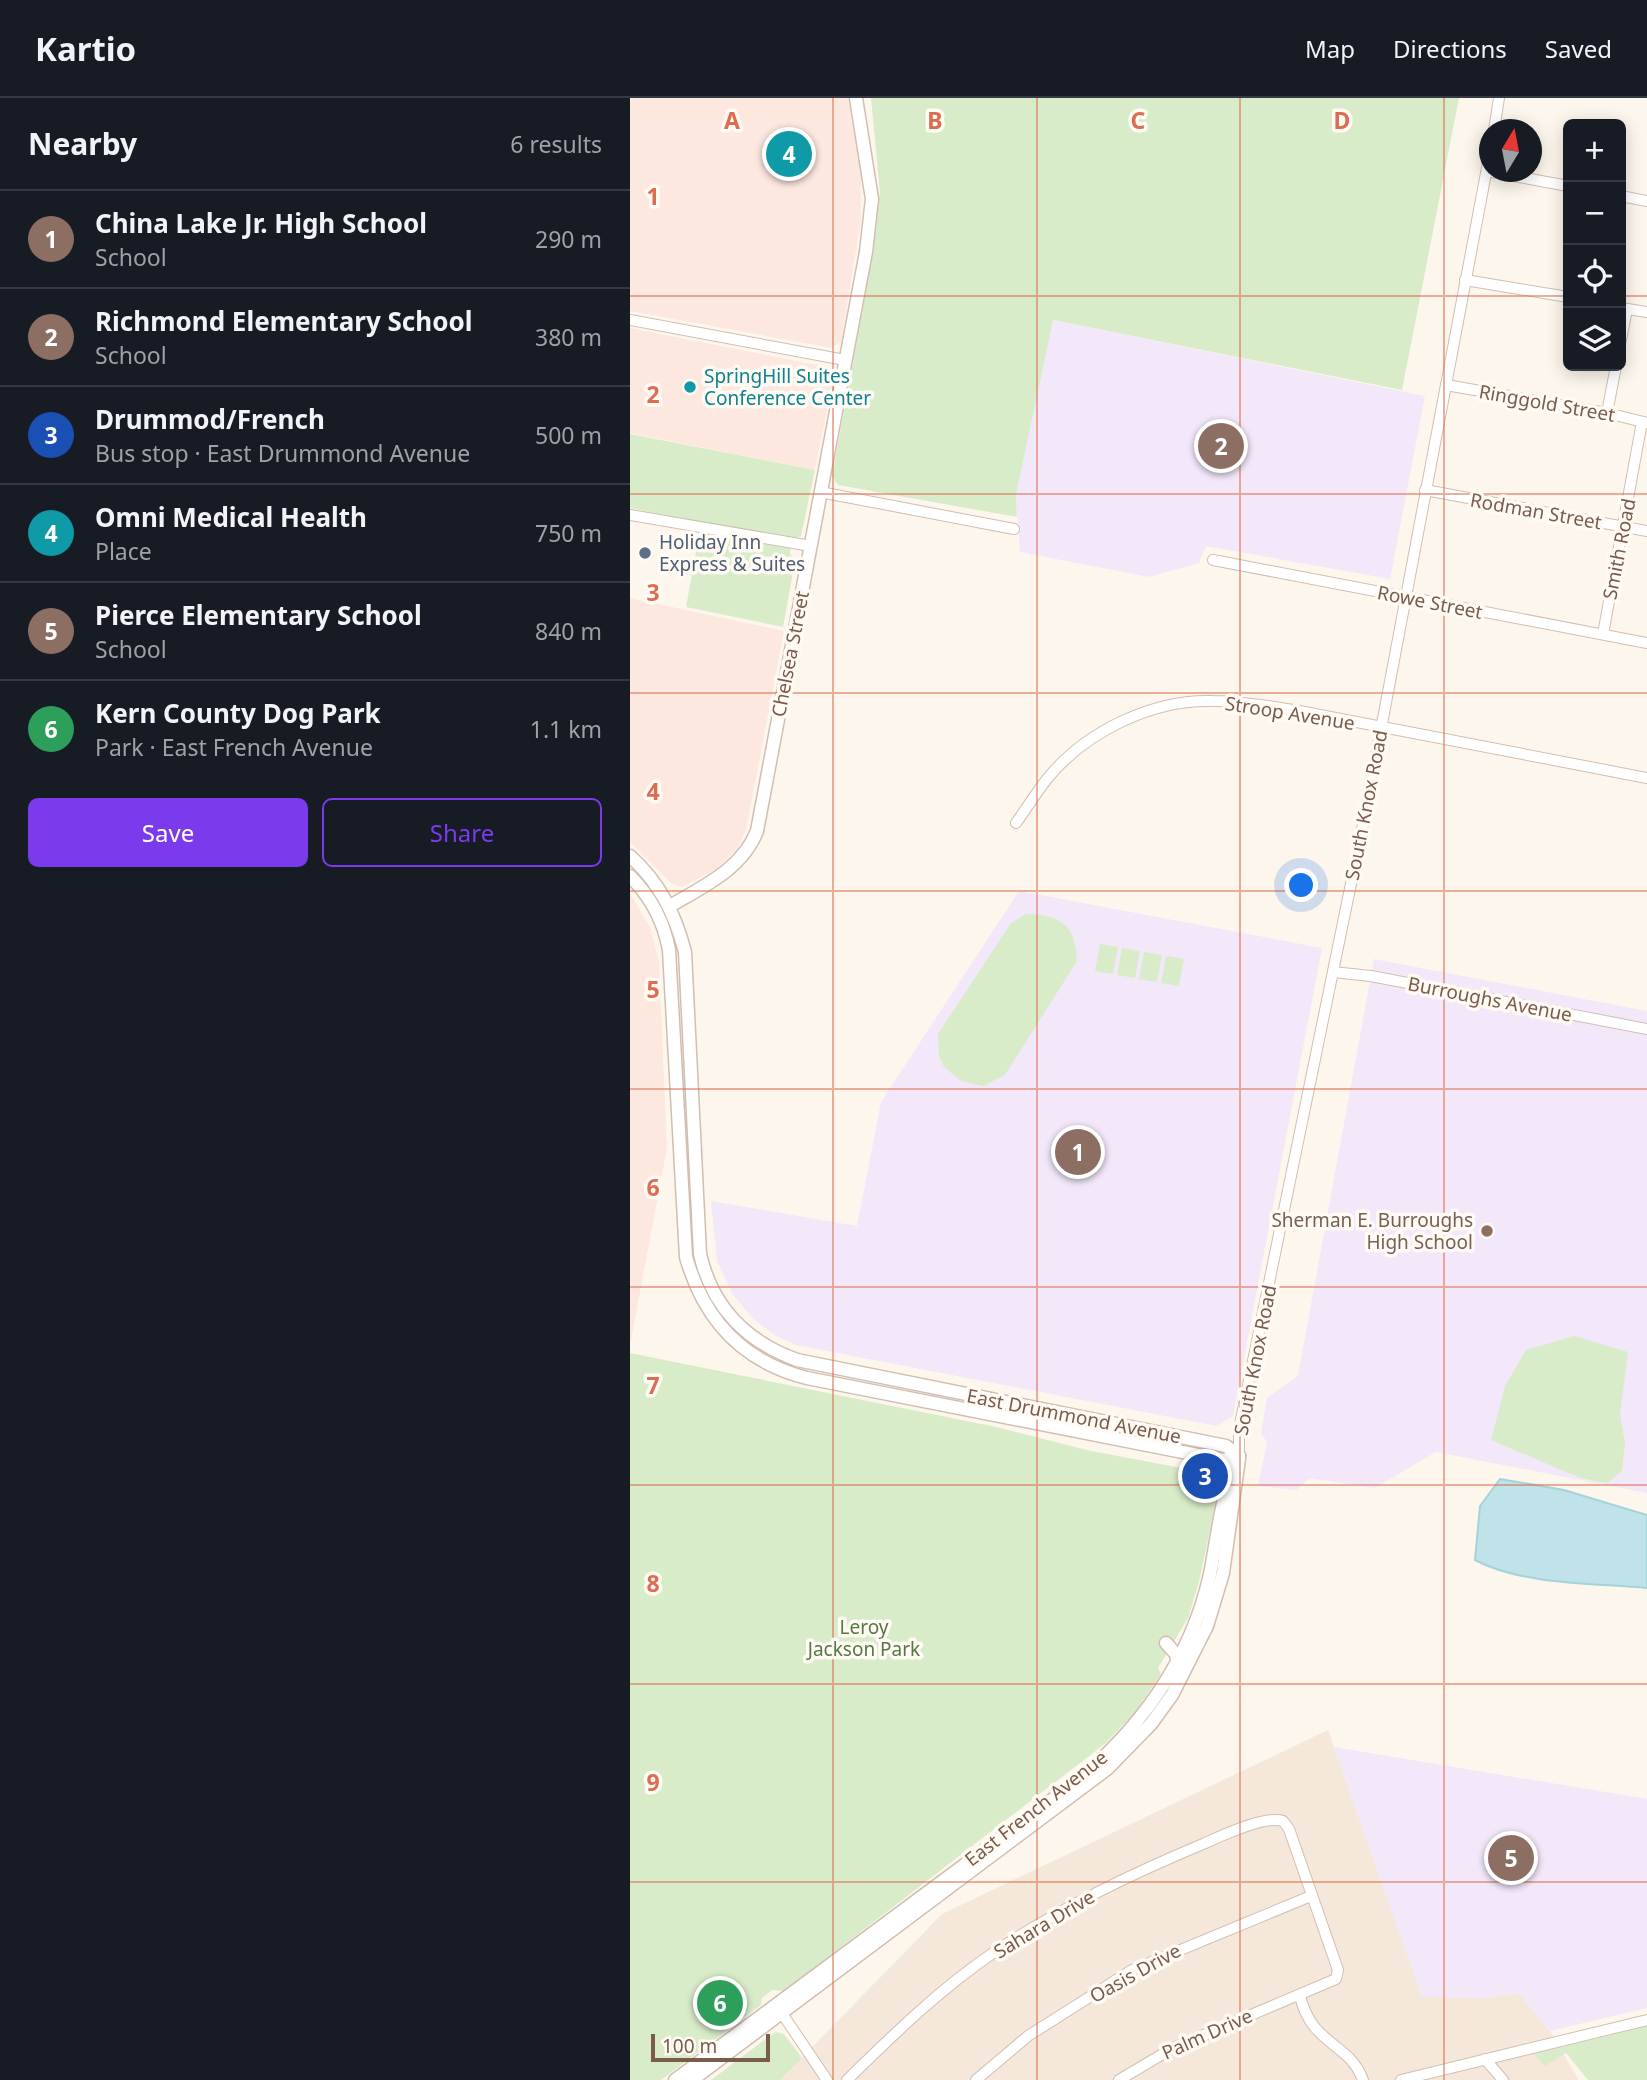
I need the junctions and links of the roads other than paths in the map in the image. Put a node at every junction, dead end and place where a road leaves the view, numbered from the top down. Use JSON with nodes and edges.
{"nodes":[{"id":1,"x":856,"y":98,"type":"edge"},
{"id":2,"x":1499,"y":98,"type":"edge"},
{"id":3,"x":1496,"y":119,"type":"edge"},
{"id":4,"x":1542,"y":181,"type":"edge"},
{"id":5,"x":1487,"y":182,"type":"edge"},
{"id":6,"x":1563,"y":185,"type":"edge"},
{"id":7,"x":1626,"y":197,"type":"edge"},
{"id":8,"x":1647,"y":201,"type":"edge"},
{"id":9,"x":1465,"y":280,"type":"junction"},
{"id":10,"x":1563,"y":297,"type":"edge"},
{"id":11,"x":1626,"y":308,"type":"edge"},
{"id":12,"x":1647,"y":312,"type":"edge"},
{"id":13,"x":630,"y":320,"type":"edge"},
{"id":14,"x":845,"y":360,"type":"junction"},
{"id":15,"x":1615,"y":371,"type":"edge"},
{"id":16,"x":1446,"y":385,"type":"junction"},
{"id":17,"x":1607,"y":413,"type":"junction"},
{"id":18,"x":1645,"y":422,"type":"edge"},
{"id":19,"x":1425,"y":491,"type":"junction"},
{"id":20,"x":820,"y":492,"type":"junction"},
{"id":21,"x":630,"y":515,"type":"edge"},
{"id":22,"x":1623,"y":527,"type":"junction"},
{"id":23,"x":1014,"y":529,"type":"dead end"},
{"id":24,"x":1647,"y":531,"type":"edge"},
{"id":25,"x":811,"y":546,"type":"junction"},
{"id":26,"x":1213,"y":560,"type":"dead end"},
{"id":27,"x":1405,"y":598,"type":"junction"},
{"id":28,"x":1603,"y":634,"type":"junction"},
{"id":29,"x":1647,"y":643,"type":"edge"},
{"id":30,"x":1381,"y":728,"type":"junction"},
{"id":31,"x":1647,"y":778,"type":"edge"},
{"id":32,"x":1016,"y":823,"type":"dead end"},
{"id":33,"x":630,"y":856,"type":"edge"},
{"id":34,"x":630,"y":876,"type":"edge"},
{"id":35,"x":670,"y":905,"type":"junction"},
{"id":36,"x":656,"y":912,"type":"junction"},
{"id":37,"x":1334,"y":972,"type":"junction"},
{"id":38,"x":1647,"y":1029,"type":"edge"},
{"id":39,"x":1239,"y":1456,"type":"junction"},
{"id":40,"x":1166,"y":1643,"type":"dead end"},
{"id":41,"x":1177,"y":1660,"type":"junction"},
{"id":42,"x":1128,"y":1750,"type":"junction"},
{"id":43,"x":1311,"y":1896,"type":"junction"},
{"id":44,"x":1300,"y":1996,"type":"junction"},
{"id":45,"x":779,"y":2009,"type":"junction"},
{"id":46,"x":1647,"y":2020,"type":"edge"},
{"id":47,"x":1485,"y":2059,"type":"junction"},
{"id":48,"x":675,"y":2080,"type":"edge"},
{"id":49,"x":692,"y":2080,"type":"edge"},
{"id":50,"x":827,"y":2080,"type":"edge"},
{"id":51,"x":847,"y":2080,"type":"edge"},
{"id":52,"x":976,"y":2080,"type":"edge"},
{"id":53,"x":1119,"y":2080,"type":"edge"},
{"id":54,"x":1363,"y":2080,"type":"edge"},
{"id":55,"x":1401,"y":2080,"type":"edge"},
{"id":56,"x":1503,"y":2080,"type":"edge"}],
"edges":[{"from":1,"to":14,"type":"street","name":"Chelsea Street"},
{"from":2,"to":3,"type":"street"},
{"from":4,"to":6,"type":"street"},
{"from":5,"to":9,"type":"street","name":"South Knox Road"},
{"from":7,"to":8,"type":"street"},
{"from":9,"to":10,"type":"street"},
{"from":9,"to":16,"type":"street","name":"South Knox Road"},
{"from":11,"to":12,"type":"street"},
{"from":13,"to":14,"type":"street"},
{"from":14,"to":20,"type":"street","name":"Chelsea Street"},
{"from":15,"to":17,"type":"street"},
{"from":16,"to":17,"type":"street","name":"Ringgold Street"},
{"from":16,"to":19,"type":"street","name":"South Knox Road"},
{"from":17,"to":18,"type":"street","name":"Ringgold Street"},
{"from":18,"to":22,"type":"street","name":"Smith Road"},
{"from":19,"to":22,"type":"street","name":"Rodman Street"},
{"from":19,"to":27,"type":"street","name":"South Knox Road"},
{"from":20,"to":23,"type":"street"},
{"from":20,"to":25,"type":"street","name":"Chelsea Street"},
{"from":21,"to":25,"type":"street"},
{"from":22,"to":24,"type":"street","name":"Rodman Street"},
{"from":22,"to":28,"type":"street","name":"Smith Road"},
{"from":25,"to":35,"type":"street","name":"Chelsea Street"},
{"from":26,"to":27,"type":"street","name":"Rowe Street"},
{"from":27,"to":28,"type":"street","name":"Rowe Street"},
{"from":27,"to":30,"type":"street","name":"South Knox Road"},
{"from":28,"to":29,"type":"street","name":"Rowe Street"},
{"from":30,"to":31,"type":"street","name":"Stroop Avenue"},
{"from":30,"to":32,"type":"street","name":"Stroop Avenue"},
{"from":30,"to":37,"type":"street","name":"South Knox Road"},
{"from":33,"to":35,"type":"street","name":"East Drummond Avenue"},
{"from":34,"to":36,"type":"street","name":"East Drummond Avenue"},
{"from":35,"to":36,"type":"street","name":"Chelsea Street"},
{"from":35,"to":39,"type":"street","name":"East Drummond Avenue"},
{"from":36,"to":39,"type":"street","name":"East Drummond Avenue"},
{"from":37,"to":38,"type":"street","name":"Burroughs Avenue"},
{"from":37,"to":39,"type":"street","name":"South Knox Road"},
{"from":39,"to":41,"type":"street","name":"East French Avenue"},
{"from":39,"to":42,"type":"street","name":"East French Avenue"},
{"from":40,"to":41,"type":"street"},
{"from":41,"to":42,"type":"street"},
{"from":41,"to":45,"type":"street","name":"East French Avenue"},
{"from":42,"to":45,"type":"street","name":"East French Avenue"},
{"from":43,"to":44,"type":"street","name":"Palm Drive"},
{"from":43,"to":51,"type":"street","name":"Sahara Drive"},
{"from":43,"to":52,"type":"street","name":"Oasis Drive"},
{"from":44,"to":53,"type":"street","name":"Palm Drive"},
{"from":44,"to":54,"type":"street"},
{"from":45,"to":48,"type":"street","name":"East French Avenue"},
{"from":45,"to":49,"type":"street","name":"East French Avenue"},
{"from":45,"to":50,"type":"street"},
{"from":46,"to":47,"type":"street"},
{"from":47,"to":55,"type":"street"},
{"from":47,"to":56,"type":"street"}]}
